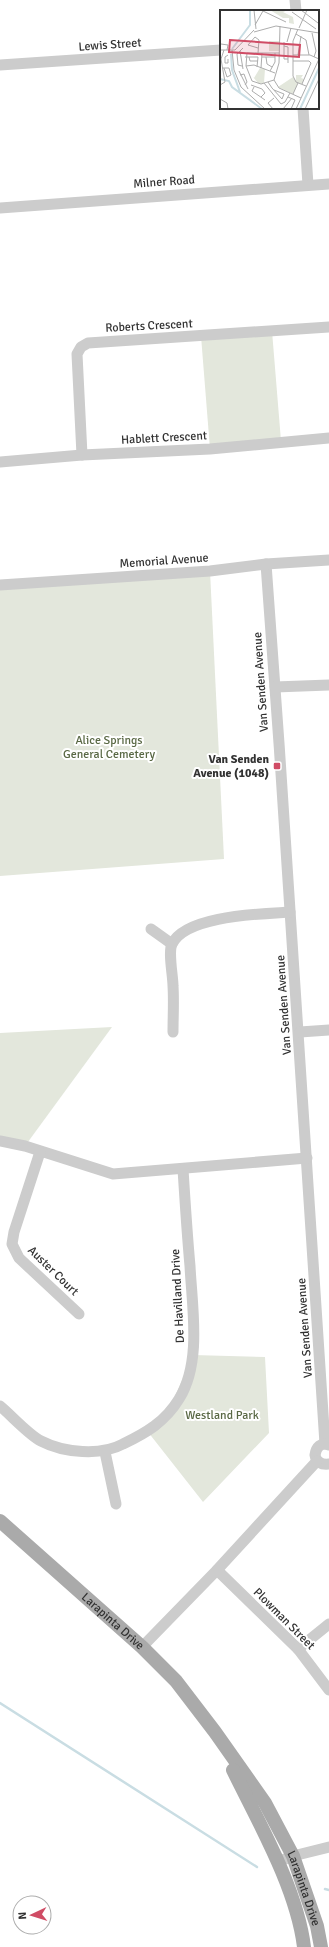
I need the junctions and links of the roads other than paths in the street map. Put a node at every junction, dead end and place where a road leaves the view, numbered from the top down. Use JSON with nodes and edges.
{"nodes":[{"id":1,"x":295,"y":0,"type":"edge"},
{"id":2,"x":296,"y":10,"type":"edge"},
{"id":3,"x":220,"y":50,"type":"edge"},
{"id":4,"x":0,"y":65,"type":"edge"},
{"id":5,"x":303,"y":109,"type":"edge"},
{"id":6,"x":329,"y":184,"type":"edge"},
{"id":7,"x":308,"y":185,"type":"junction"},
{"id":8,"x":0,"y":208,"type":"edge"},
{"id":9,"x":329,"y":327,"type":"edge"},
{"id":10,"x":329,"y":438,"type":"edge"},
{"id":11,"x":82,"y":455,"type":"junction"},
{"id":12,"x":0,"y":462,"type":"edge"},
{"id":13,"x":329,"y":560,"type":"edge"},
{"id":14,"x":266,"y":564,"type":"junction"},
{"id":15,"x":0,"y":585,"type":"edge"},
{"id":16,"x":329,"y":685,"type":"edge"},
{"id":17,"x":275,"y":687,"type":"junction"},
{"id":18,"x":290,"y":912,"type":"junction"},
{"id":19,"x":151,"y":929,"type":"dead end"},
{"id":20,"x":172,"y":944,"type":"junction"},
{"id":21,"x":329,"y":1030,"type":"edge"},
{"id":22,"x":173,"y":1032,"type":"dead end"},
{"id":23,"x":300,"y":1032,"type":"junction"},
{"id":24,"x":0,"y":1140,"type":"edge"},
{"id":25,"x":40,"y":1152,"type":"junction"},
{"id":26,"x":306,"y":1158,"type":"junction"},
{"id":27,"x":183,"y":1169,"type":"junction"},
{"id":28,"x":79,"y":1314,"type":"dead end"},
{"id":29,"x":0,"y":1406,"type":"edge"},
{"id":30,"x":327,"y":1444,"type":"edge"},
{"id":31,"x":105,"y":1452,"type":"junction"},
{"id":32,"x":317,"y":1461,"type":"junction"},
{"id":33,"x":329,"y":1464,"type":"edge"},
{"id":34,"x":116,"y":1504,"type":"dead end"},
{"id":35,"x":0,"y":1521,"type":"edge"},
{"id":36,"x":217,"y":1570,"type":"junction"},
{"id":37,"x":329,"y":1624,"type":"edge"},
{"id":38,"x":142,"y":1647,"type":"junction"},
{"id":39,"x":298,"y":1649,"type":"junction"},
{"id":40,"x":329,"y":1690,"type":"edge"},
{"id":41,"x":215,"y":1732,"type":"junction"},
{"id":42,"x":329,"y":1847,"type":"edge"},
{"id":43,"x":293,"y":1856,"type":"junction"},
{"id":44,"x":278,"y":1862,"type":"junction"},
{"id":45,"x":304,"y":1947,"type":"edge"},
{"id":46,"x":321,"y":1947,"type":"edge"}],
"edges":[{"from":1,"to":2,"type":"street"},
{"from":3,"to":4,"type":"street","name":"Lewis Street"},
{"from":5,"to":7,"type":"street"},
{"from":6,"to":7,"type":"street","name":"Milner Road"},
{"from":7,"to":8,"type":"street","name":"Milner Road"},
{"from":9,"to":11,"type":"street","name":"Roberts Crescent"},
{"from":10,"to":11,"type":"street","name":"Hablett Crescent"},
{"from":11,"to":12,"type":"street","name":"Hablett Crescent"},
{"from":13,"to":14,"type":"street","name":"Memorial Avenue"},
{"from":14,"to":15,"type":"street","name":"Memorial Avenue"},
{"from":14,"to":17,"type":"street","name":"Van Senden Avenue"},
{"from":16,"to":17,"type":"street"},
{"from":17,"to":18,"type":"street","name":"Van Senden Avenue"},
{"from":18,"to":20,"type":"street"},
{"from":18,"to":23,"type":"street","name":"Van Senden Avenue"},
{"from":19,"to":20,"type":"street"},
{"from":20,"to":22,"type":"street"},
{"from":21,"to":23,"type":"street"},
{"from":23,"to":26,"type":"street","name":"Van Senden Avenue"},
{"from":24,"to":25,"type":"street"},
{"from":25,"to":27,"type":"street"},
{"from":25,"to":28,"type":"street","name":"Auster Court"},
{"from":26,"to":27,"type":"street"},
{"from":26,"to":30,"type":"street","name":"Van Senden Avenue"},
{"from":27,"to":31,"type":"street","name":"De Havilland Drive"},
{"from":29,"to":31,"type":"street","name":"De Havilland Drive"},
{"from":30,"to":32,"type":"street"},
{"from":31,"to":34,"type":"street"},
{"from":32,"to":33,"type":"street"},
{"from":32,"to":36,"type":"street"},
{"from":35,"to":38,"type":"main road","name":"Larapinta Drive"},
{"from":36,"to":38,"type":"street"},
{"from":36,"to":39,"type":"street","name":"Plowman Street"},
{"from":37,"to":39,"type":"street"},
{"from":38,"to":41,"type":"main road","name":"Larapinta Drive"},
{"from":39,"to":40,"type":"street","name":"Plowman Street"},
{"from":41,"to":43,"type":"main road","name":"Larapinta Drive"},
{"from":41,"to":44,"type":"main road","name":"Larapinta Drive"},
{"from":42,"to":43,"type":"street"},
{"from":43,"to":44,"type":"street"},
{"from":43,"to":46,"type":"main road","name":"Larapinta Drive"},
{"from":44,"to":45,"type":"main road","name":"Larapinta Drive"}]}
